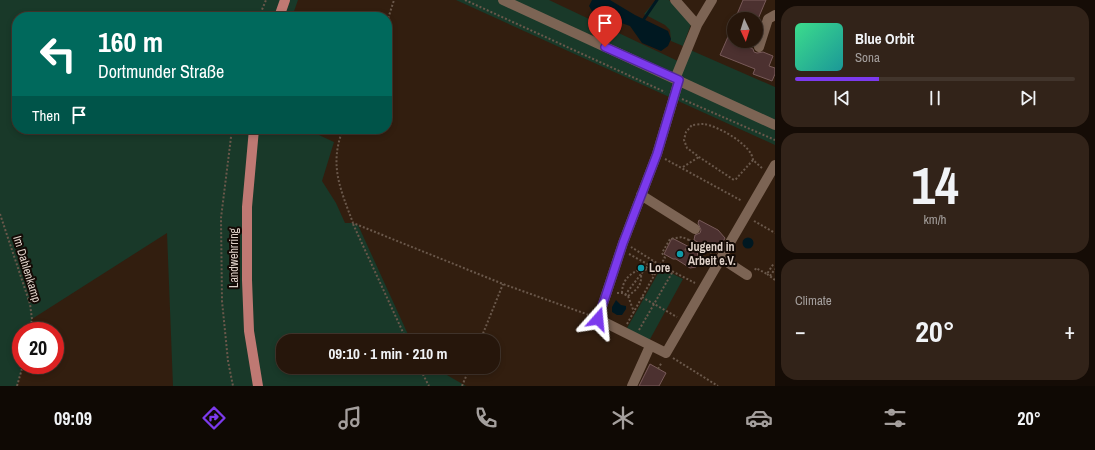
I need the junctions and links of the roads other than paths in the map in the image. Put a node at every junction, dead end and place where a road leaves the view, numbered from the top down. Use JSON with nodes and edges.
{"nodes":[{"id":1,"x":285,"y":0,"type":"edge"},
{"id":2,"x":503,"y":0,"type":"edge"},
{"id":3,"x":675,"y":0,"type":"edge"},
{"id":4,"x":712,"y":0,"type":"edge"},
{"id":5,"x":522,"y":4,"type":"edge"},
{"id":6,"x":281,"y":12,"type":"edge"},
{"id":7,"x":775,"y":15,"type":"edge"},
{"id":8,"x":697,"y":25,"type":"junction"},
{"id":9,"x":763,"y":35,"type":"edge"},
{"id":10,"x":677,"y":80,"type":"junction"},
{"id":11,"x":775,"y":126,"type":"edge"},
{"id":12,"x":254,"y":134,"type":"edge"},
{"id":13,"x":775,"y":165,"type":"edge"},
{"id":14,"x":641,"y":195,"type":"junction"},
{"id":15,"x":695,"y":229,"type":"road end"},
{"id":16,"x":718,"y":262,"type":"junction"},
{"id":17,"x":750,"y":274,"type":"road end"},
{"id":18,"x":650,"y":346,"type":"junction"},
{"id":19,"x":258,"y":386,"type":"edge"},
{"id":20,"x":632,"y":386,"type":"edge"}],
"edges":[{"from":1,"to":6,"type":"main road"},
{"from":2,"to":5,"type":"street"},
{"from":3,"to":8,"type":"street"},
{"from":4,"to":8,"type":"street"},
{"from":5,"to":10,"type":"street"},
{"from":7,"to":9,"type":"street"},
{"from":8,"to":10,"type":"street"},
{"from":10,"to":11,"type":"street"},
{"from":10,"to":14,"type":"street"},
{"from":12,"to":19,"type":"main road","name":"Landwehrring"},
{"from":13,"to":16,"type":"street"},
{"from":14,"to":15,"type":"street"},
{"from":14,"to":18,"type":"street"},
{"from":16,"to":17,"type":"street"},
{"from":16,"to":18,"type":"street"},
{"from":18,"to":20,"type":"street"}]}
